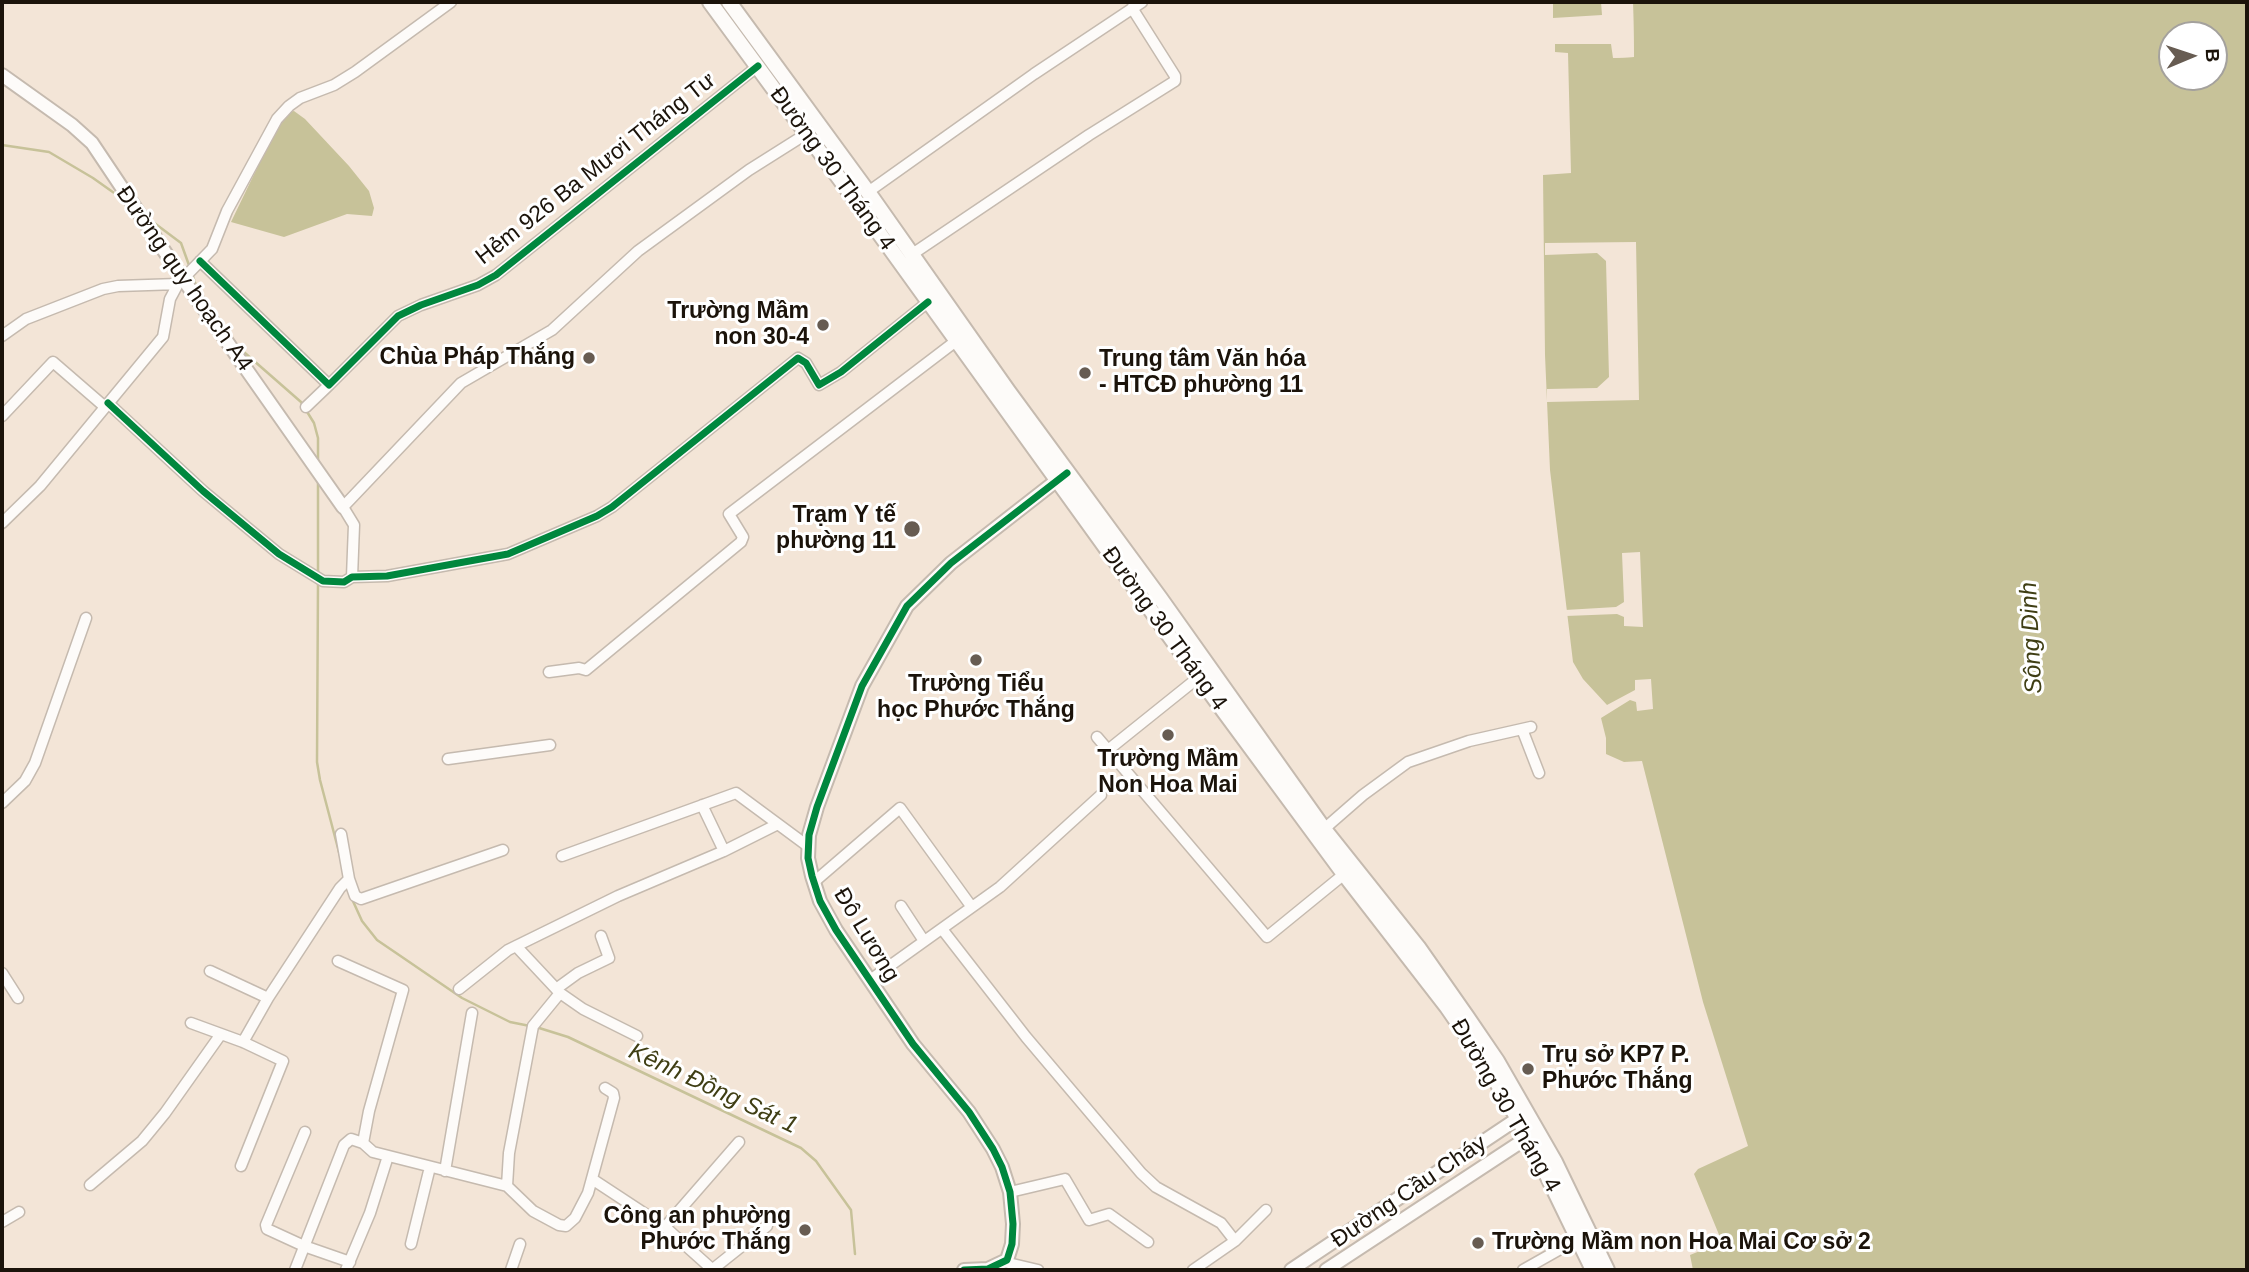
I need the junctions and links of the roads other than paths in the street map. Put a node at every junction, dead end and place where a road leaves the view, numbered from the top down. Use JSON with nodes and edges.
{"nodes":[{"id":1,"x":452,"y":2,"type":"edge"},
{"id":2,"x":710,"y":2,"type":"edge"},
{"id":3,"x":729,"y":2,"type":"edge"},
{"id":4,"x":1142,"y":2,"type":"edge"},
{"id":5,"x":1132,"y":8,"type":"junction"},
{"id":6,"x":758,"y":66,"type":"junction"},
{"id":7,"x":2,"y":75,"type":"edge"},
{"id":8,"x":806,"y":134,"type":"junction"},
{"id":9,"x":868,"y":192,"type":"junction"},
{"id":10,"x":911,"y":255,"type":"junction"},
{"id":11,"x":200,"y":261,"type":"junction"},
{"id":12,"x":180,"y":282,"type":"junction"},
{"id":13,"x":928,"y":302,"type":"junction"},
{"id":14,"x":2,"y":336,"type":"edge"},
{"id":15,"x":956,"y":341,"type":"junction"},
{"id":16,"x":329,"y":385,"type":"junction"},
{"id":17,"x":107,"y":405,"type":"junction"},
{"id":18,"x":306,"y":407,"type":"dead end"},
{"id":19,"x":2,"y":416,"type":"edge"},
{"id":20,"x":1061,"y":477,"type":"junction"},
{"id":21,"x":343,"y":507,"type":"junction"},
{"id":22,"x":2,"y":523,"type":"edge"},
{"id":23,"x":352,"y":577,"type":"junction"},
{"id":24,"x":86,"y":618,"type":"dead end"},
{"id":25,"x":549,"y":672,"type":"dead end"},
{"id":26,"x":1199,"y":677,"type":"junction"},
{"id":27,"x":1226,"y":703,"type":"junction"},
{"id":28,"x":1097,"y":737,"type":"dead end"},
{"id":29,"x":550,"y":745,"type":"dead end"},
{"id":30,"x":1108,"y":750,"type":"junction"},
{"id":31,"x":448,"y":758,"type":"dead end"},
{"id":32,"x":1539,"y":773,"type":"dead end"},
{"id":33,"x":1101,"y":795,"type":"dead end"},
{"id":34,"x":2,"y":803,"type":"edge"},
{"id":35,"x":702,"y":805,"type":"junction"},
{"id":36,"x":778,"y":824,"type":"junction"},
{"id":37,"x":1320,"y":833,"type":"junction"},
{"id":38,"x":341,"y":834,"type":"dead end"},
{"id":39,"x":809,"y":847,"type":"junction"},
{"id":40,"x":503,"y":850,"type":"dead end"},
{"id":41,"x":724,"y":851,"type":"junction"},
{"id":42,"x":562,"y":856,"type":"dead end"},
{"id":43,"x":1348,"y":870,"type":"junction"},
{"id":44,"x":814,"y":882,"type":"junction"},
{"id":45,"x":346,"y":883,"type":"junction"},
{"id":46,"x":901,"y":905,"type":"dead end"},
{"id":47,"x":971,"y":906,"type":"junction"},
{"id":48,"x":942,"y":929,"type":"junction"},
{"id":49,"x":601,"y":936,"type":"dead end"},
{"id":50,"x":924,"y":941,"type":"junction"},
{"id":51,"x":516,"y":946,"type":"junction"},
{"id":52,"x":338,"y":961,"type":"dead end"},
{"id":53,"x":210,"y":971,"type":"dead end"},
{"id":54,"x":2,"y":973,"type":"edge"},
{"id":55,"x":870,"y":980,"type":"junction"},
{"id":56,"x":459,"y":989,"type":"dead end"},
{"id":57,"x":558,"y":991,"type":"junction"},
{"id":58,"x":18,"y":998,"type":"dead end"},
{"id":59,"x":268,"y":998,"type":"junction"},
{"id":60,"x":472,"y":1013,"type":"dead end"},
{"id":61,"x":191,"y":1023,"type":"dead end"},
{"id":62,"x":221,"y":1034,"type":"junction"},
{"id":63,"x":637,"y":1036,"type":"dead end"},
{"id":64,"x":243,"y":1042,"type":"junction"},
{"id":65,"x":605,"y":1088,"type":"dead end"},
{"id":66,"x":1522,"y":1116,"type":"junction"},
{"id":67,"x":305,"y":1132,"type":"dead end"},
{"id":68,"x":1533,"y":1135,"type":"junction"},
{"id":69,"x":739,"y":1142,"type":"dead end"},
{"id":70,"x":363,"y":1143,"type":"junction"},
{"id":71,"x":388,"y":1156,"type":"junction"},
{"id":72,"x":242,"y":1166,"type":"dead end"},
{"id":73,"x":430,"y":1167,"type":"junction"},
{"id":74,"x":445,"y":1171,"type":"junction"},
{"id":75,"x":592,"y":1179,"type":"junction"},
{"id":76,"x":90,"y":1185,"type":"dead end"},
{"id":77,"x":507,"y":1186,"type":"junction"},
{"id":78,"x":1010,"y":1192,"type":"junction"},
{"id":79,"x":1563,"y":1192,"type":"junction"},
{"id":80,"x":1266,"y":1210,"type":"dead end"},
{"id":81,"x":19,"y":1212,"type":"dead end"},
{"id":82,"x":2,"y":1222,"type":"edge"},
{"id":83,"x":767,"y":1226,"type":"dead end"},
{"id":84,"x":664,"y":1227,"type":"junction"},
{"id":85,"x":1578,"y":1239,"type":"junction"},
{"id":86,"x":1235,"y":1241,"type":"junction"},
{"id":87,"x":1148,"y":1242,"type":"dead end"},
{"id":88,"x":411,"y":1244,"type":"dead end"},
{"id":89,"x":520,"y":1244,"type":"dead end"},
{"id":90,"x":304,"y":1246,"type":"junction"},
{"id":91,"x":1004,"y":1262,"type":"junction"},
{"id":92,"x":348,"y":1266,"type":"edge"},
{"id":93,"x":295,"y":1270,"type":"edge"},
{"id":94,"x":511,"y":1270,"type":"edge"},
{"id":95,"x":713,"y":1270,"type":"edge"},
{"id":96,"x":964,"y":1270,"type":"edge"},
{"id":97,"x":1038,"y":1270,"type":"edge"},
{"id":98,"x":1194,"y":1270,"type":"edge"},
{"id":99,"x":1291,"y":1270,"type":"edge"},
{"id":100,"x":1326,"y":1270,"type":"edge"},
{"id":101,"x":1523,"y":1270,"type":"edge"},
{"id":102,"x":1593,"y":1270,"type":"edge"},
{"id":103,"x":1607,"y":1270,"type":"edge"}],
"edges":[{"from":1,"to":11,"type":"street"},
{"from":2,"to":6,"type":"main road","name":"Đường 30 Tháng 4"},
{"from":3,"to":9,"type":"main road","name":"Đường 30 Tháng 4"},
{"from":4,"to":5,"type":"street"},
{"from":5,"to":9,"type":"street"},
{"from":5,"to":10,"type":"street"},
{"from":6,"to":8,"type":"main road","name":"Đường 30 Tháng 4"},
{"from":6,"to":16,"type":"street","name":"Hẻm 926 Ba Mươi Tháng Tư"},
{"from":7,"to":12,"type":"street","name":"Đường quy hoạch A4"},
{"from":8,"to":13,"type":"main road","name":"Đường 30 Tháng 4"},
{"from":8,"to":21,"type":"street"},
{"from":9,"to":10,"type":"main road","name":"Đường 30 Tháng 4"},
{"from":10,"to":20,"type":"main road","name":"Đường 30 Tháng 4"},
{"from":11,"to":12,"type":"street"},
{"from":11,"to":16,"type":"street"},
{"from":12,"to":14,"type":"street"},
{"from":12,"to":17,"type":"street"},
{"from":12,"to":21,"type":"street","name":"Đường quy hoạch A4"},
{"from":13,"to":15,"type":"main road","name":"Đường 30 Tháng 4"},
{"from":13,"to":23,"type":"street"},
{"from":15,"to":20,"type":"main road","name":"Đường 30 Tháng 4"},
{"from":15,"to":25,"type":"street"},
{"from":16,"to":18,"type":"street","name":"Hẻm 926 Ba Mươi Tháng Tư"},
{"from":17,"to":19,"type":"street"},
{"from":17,"to":22,"type":"street"},
{"from":17,"to":23,"type":"street"},
{"from":20,"to":26,"type":"main road","name":"Đường 30 Tháng 4"},
{"from":20,"to":27,"type":"main road","name":"Đường 30 Tháng 4"},
{"from":20,"to":39,"type":"street","name":"Đô Lương"},
{"from":21,"to":23,"type":"street"},
{"from":24,"to":34,"type":"street"},
{"from":26,"to":27,"type":"main road","name":"Đường 30 Tháng 4"},
{"from":26,"to":30,"type":"street"},
{"from":27,"to":37,"type":"main road","name":"Đường 30 Tháng 4"},
{"from":28,"to":30,"type":"street"},
{"from":29,"to":31,"type":"street"},
{"from":30,"to":43,"type":"street"},
{"from":32,"to":37,"type":"street"},
{"from":33,"to":47,"type":"street"},
{"from":35,"to":36,"type":"street"},
{"from":35,"to":41,"type":"street"},
{"from":35,"to":42,"type":"street"},
{"from":36,"to":39,"type":"street"},
{"from":36,"to":41,"type":"street"},
{"from":37,"to":43,"type":"main road","name":"Đường 30 Tháng 4"},
{"from":38,"to":45,"type":"street"},
{"from":39,"to":44,"type":"street","name":"Đô Lương"},
{"from":40,"to":45,"type":"street"},
{"from":41,"to":51,"type":"street"},
{"from":43,"to":66,"type":"main road","name":"Đường 30 Tháng 4"},
{"from":44,"to":47,"type":"street"},
{"from":44,"to":55,"type":"street","name":"Đô Lương"},
{"from":45,"to":59,"type":"street"},
{"from":46,"to":50,"type":"street"},
{"from":47,"to":48,"type":"street"},
{"from":48,"to":50,"type":"street"},
{"from":48,"to":86,"type":"street"},
{"from":49,"to":57,"type":"street"},
{"from":50,"to":55,"type":"street"},
{"from":51,"to":56,"type":"street"},
{"from":51,"to":57,"type":"street"},
{"from":52,"to":70,"type":"street"},
{"from":53,"to":59,"type":"street"},
{"from":54,"to":58,"type":"street"},
{"from":55,"to":78,"type":"street","name":"Đô Lương"},
{"from":57,"to":63,"type":"street"},
{"from":57,"to":77,"type":"street"},
{"from":59,"to":64,"type":"street"},
{"from":60,"to":74,"type":"street"},
{"from":61,"to":62,"type":"street"},
{"from":62,"to":64,"type":"street"},
{"from":62,"to":76,"type":"street"},
{"from":64,"to":72,"type":"street"},
{"from":65,"to":75,"type":"street"},
{"from":66,"to":68,"type":"main road","name":"Đường 30 Tháng 4"},
{"from":66,"to":99,"type":"street","name":"Đường Cầu Cháy"},
{"from":67,"to":90,"type":"street"},
{"from":68,"to":79,"type":"main road","name":"Đường 30 Tháng 4"},
{"from":68,"to":100,"type":"street","name":"Đường Cầu Cháy"},
{"from":69,"to":84,"type":"street"},
{"from":70,"to":71,"type":"street"},
{"from":70,"to":90,"type":"street"},
{"from":71,"to":73,"type":"street"},
{"from":71,"to":92,"type":"street"},
{"from":73,"to":74,"type":"street"},
{"from":73,"to":88,"type":"street"},
{"from":74,"to":77,"type":"street"},
{"from":75,"to":77,"type":"street"},
{"from":75,"to":84,"type":"street"},
{"from":78,"to":87,"type":"street"},
{"from":78,"to":91,"type":"street","name":"Đô Lương"},
{"from":79,"to":85,"type":"main road","name":"Đường 30 Tháng 4"},
{"from":79,"to":103,"type":"main road","name":"Đường 30 Tháng 4"},
{"from":80,"to":86,"type":"street"},
{"from":81,"to":82,"type":"street"},
{"from":83,"to":95,"type":"street"},
{"from":84,"to":95,"type":"street"},
{"from":85,"to":101,"type":"street"},
{"from":85,"to":102,"type":"main road","name":"Đường 30 Tháng 4"},
{"from":86,"to":98,"type":"street"},
{"from":89,"to":94,"type":"street"},
{"from":90,"to":92,"type":"street"},
{"from":90,"to":93,"type":"street"},
{"from":91,"to":96,"type":"street"},
{"from":91,"to":97,"type":"street"}]}
